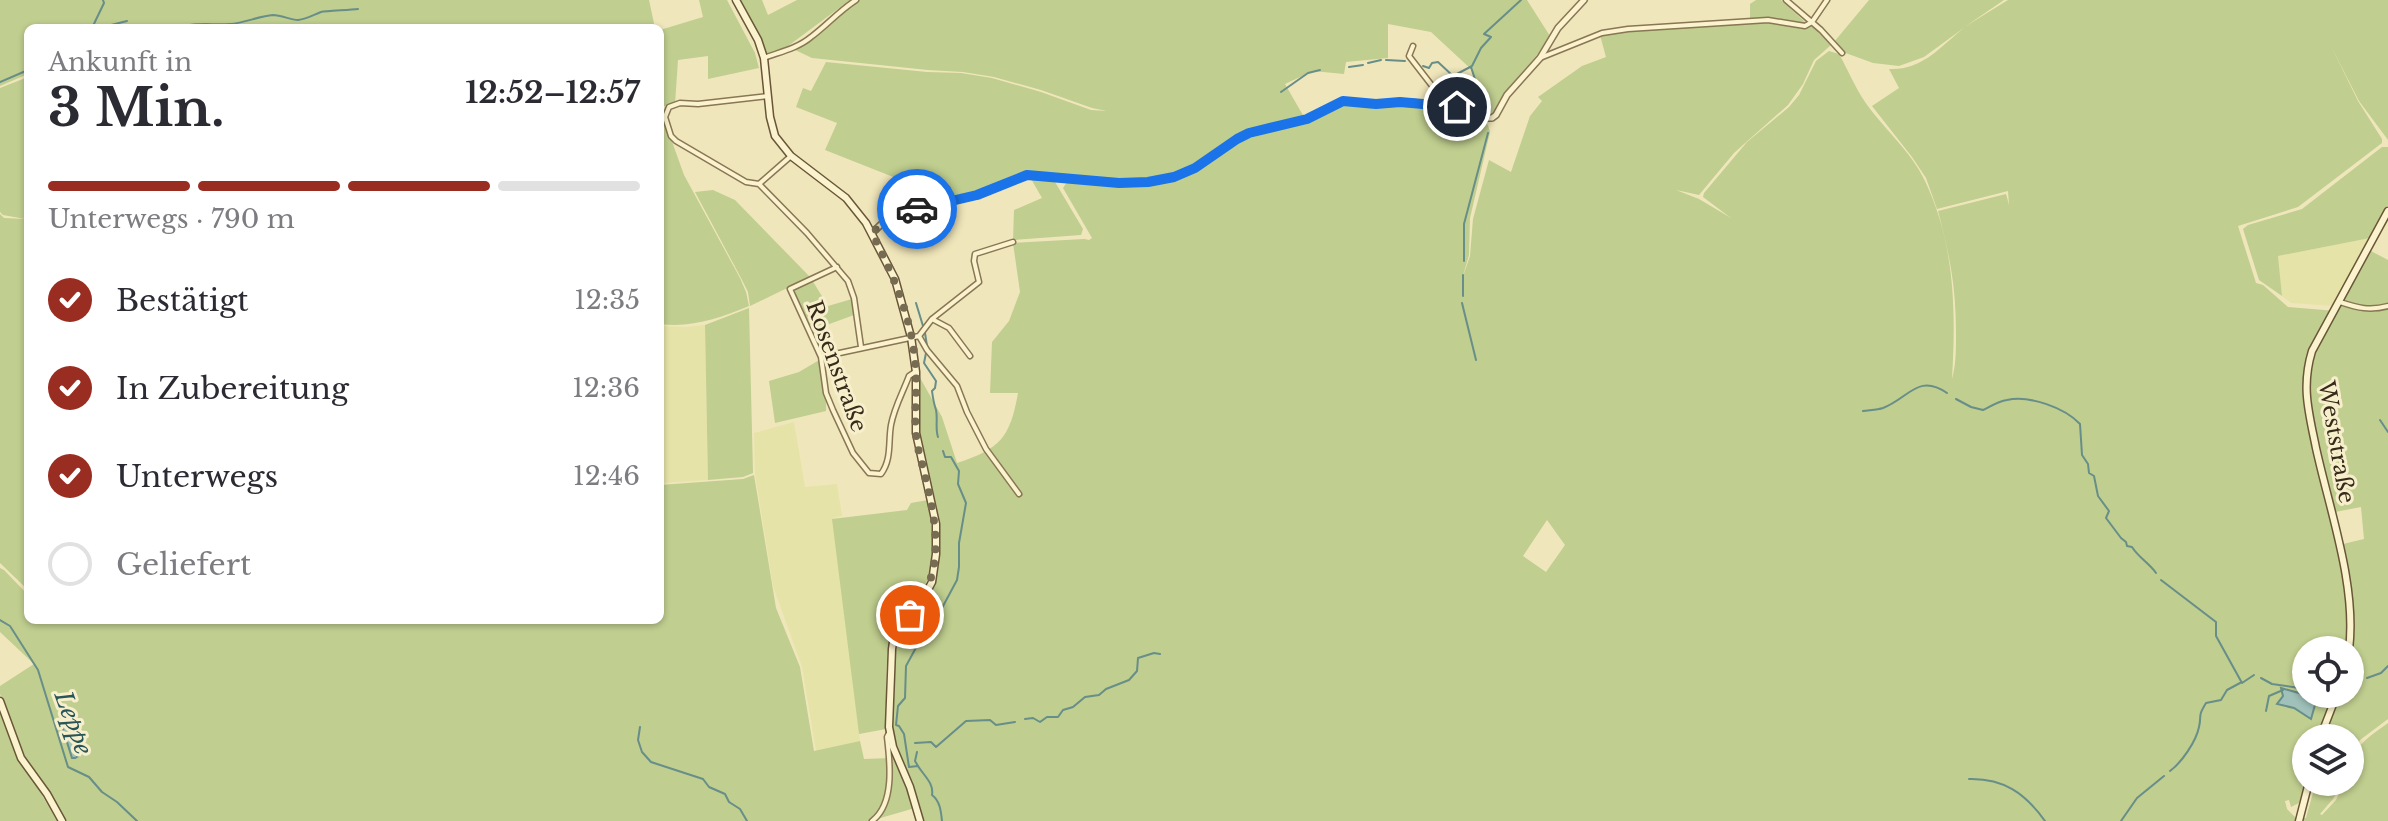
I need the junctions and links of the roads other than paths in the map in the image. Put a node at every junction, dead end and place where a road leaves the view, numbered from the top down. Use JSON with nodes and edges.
{"nodes":[{"id":1,"x":736,"y":0,"type":"edge"},
{"id":2,"x":856,"y":0,"type":"edge"},
{"id":3,"x":1584,"y":0,"type":"edge"},
{"id":4,"x":1786,"y":0,"type":"edge"},
{"id":5,"x":1827,"y":0,"type":"edge"},
{"id":6,"x":1812,"y":22,"type":"junction"},
{"id":7,"x":1413,"y":46,"type":"dead end"},
{"id":8,"x":1842,"y":53,"type":"dead end"},
{"id":9,"x":764,"y":58,"type":"junction"},
{"id":10,"x":1540,"y":58,"type":"junction"},
{"id":11,"x":768,"y":96,"type":"junction"},
{"id":12,"x":1457,"y":107,"type":"junction"},
{"id":13,"x":791,"y":156,"type":"junction"},
{"id":14,"x":759,"y":184,"type":"junction"},
{"id":15,"x":2388,"y":211,"type":"edge"},
{"id":16,"x":872,"y":233,"type":"junction"},
{"id":17,"x":1013,"y":242,"type":"dead end"},
{"id":18,"x":837,"y":267,"type":"junction"},
{"id":19,"x":2339,"y":301,"type":"junction"},
{"id":20,"x":2388,"y":306,"type":"edge"},
{"id":21,"x":932,"y":319,"type":"junction"},
{"id":22,"x":915,"y":337,"type":"junction"},
{"id":23,"x":861,"y":348,"type":"junction"},
{"id":24,"x":970,"y":356,"type":"dead end"},
{"id":25,"x":821,"y":357,"type":"junction"},
{"id":26,"x":916,"y":372,"type":"junction"},
{"id":27,"x":1019,"y":494,"type":"dead end"},
{"id":28,"x":2350,"y":636,"type":"edge"},
{"id":29,"x":0,"y":701,"type":"edge"},
{"id":30,"x":890,"y":733,"type":"junction"},
{"id":31,"x":2305,"y":796,"type":"edge"},
{"id":32,"x":62,"y":821,"type":"edge"},
{"id":33,"x":872,"y":821,"type":"edge"},
{"id":34,"x":920,"y":821,"type":"edge"},
{"id":35,"x":2299,"y":821,"type":"edge"}],
"edges":[{"from":1,"to":9,"type":"main road"},
{"from":2,"to":9,"type":"street"},
{"from":3,"to":10,"type":"street"},
{"from":4,"to":6,"type":"street"},
{"from":5,"to":6,"type":"street"},
{"from":6,"to":8,"type":"street"},
{"from":6,"to":10,"type":"street"},
{"from":7,"to":12,"type":"street"},
{"from":9,"to":11,"type":"main road"},
{"from":10,"to":12,"type":"street"},
{"from":11,"to":13,"type":"main road"},
{"from":11,"to":14,"type":"street"},
{"from":12,"to":16,"type":"street"},
{"from":13,"to":14,"type":"street"},
{"from":13,"to":16,"type":"main road"},
{"from":14,"to":18,"type":"street"},
{"from":15,"to":19,"type":"main road","name":"Weststraße"},
{"from":16,"to":22,"type":"main road"},
{"from":17,"to":21,"type":"street"},
{"from":18,"to":23,"type":"street"},
{"from":18,"to":25,"type":"street","name":"Rosenstraße"},
{"from":19,"to":20,"type":"street"},
{"from":19,"to":28,"type":"main road","name":"Weststraße"},
{"from":21,"to":22,"type":"street"},
{"from":21,"to":24,"type":"street"},
{"from":22,"to":23,"type":"street"},
{"from":22,"to":26,"type":"main road"},
{"from":22,"to":27,"type":"street"},
{"from":23,"to":25,"type":"street"},
{"from":25,"to":26,"type":"street","name":"Rosenstraße"},
{"from":26,"to":30,"type":"main road"},
{"from":29,"to":32,"type":"main road"},
{"from":30,"to":33,"type":"street"},
{"from":30,"to":34,"type":"main road"},
{"from":31,"to":35,"type":"main road"}]}
